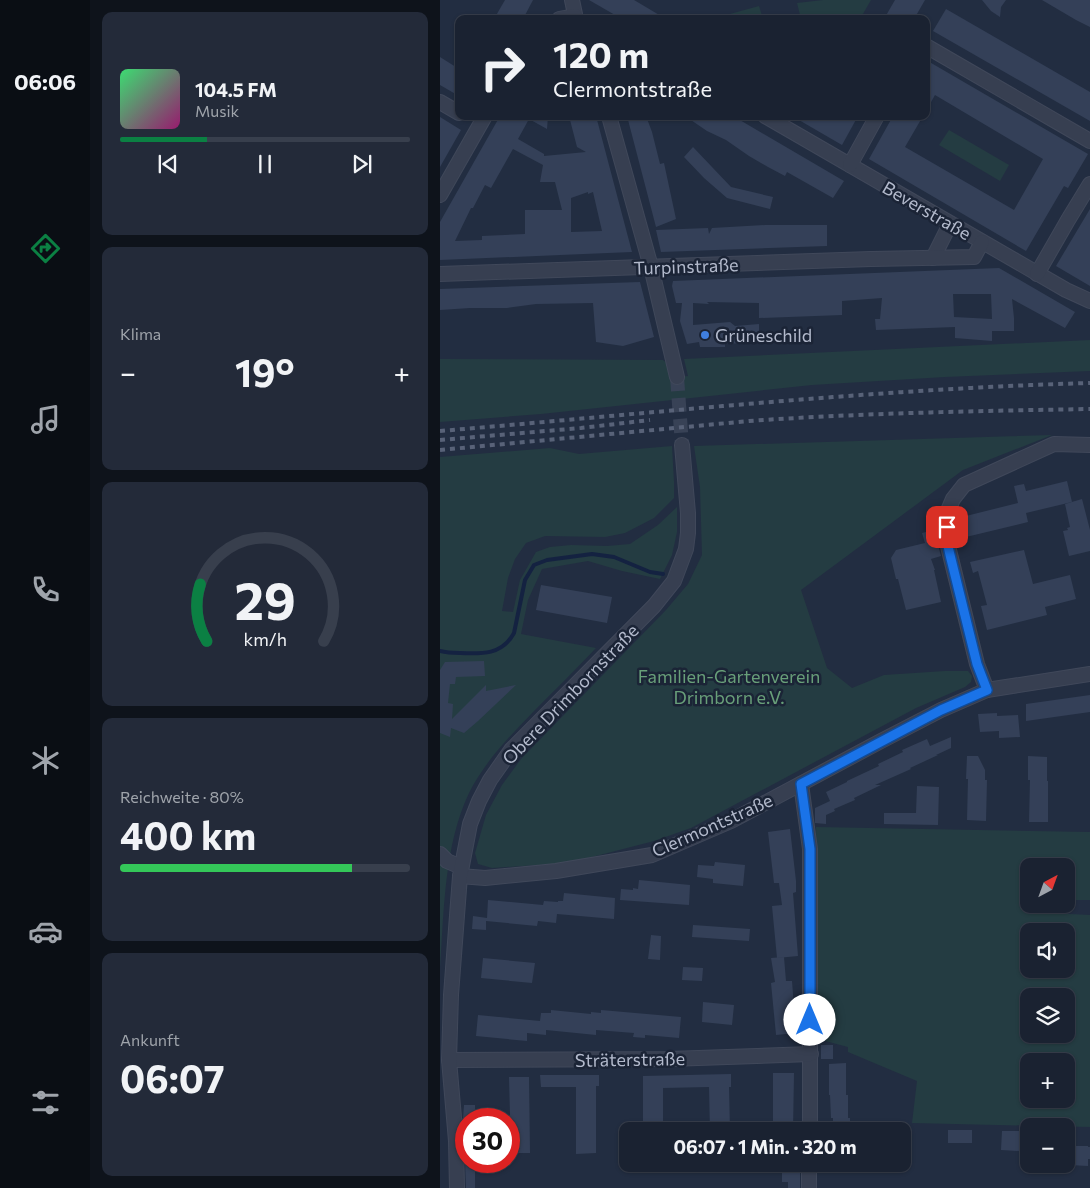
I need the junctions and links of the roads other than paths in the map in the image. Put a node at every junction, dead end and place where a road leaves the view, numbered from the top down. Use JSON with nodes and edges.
{"nodes":[{"id":1,"x":572,"y":0,"type":"edge"},
{"id":2,"x":575,"y":15,"type":"edge"},
{"id":3,"x":930,"y":48,"type":"edge"},
{"id":4,"x":440,"y":102,"type":"edge"},
{"id":5,"x":455,"y":111,"type":"edge"},
{"id":6,"x":482,"y":120,"type":"edge"},
{"id":7,"x":610,"y":120,"type":"edge"},
{"id":8,"x":772,"y":120,"type":"edge"},
{"id":9,"x":875,"y":120,"type":"edge"},
{"id":10,"x":1090,"y":141,"type":"edge"},
{"id":11,"x":850,"y":165,"type":"junction"},
{"id":12,"x":1090,"y":184,"type":"edge"},
{"id":13,"x":440,"y":195,"type":"edge"},
{"id":14,"x":950,"y":224,"type":"junction"},
{"id":15,"x":982,"y":242,"type":"junction"},
{"id":16,"x":933,"y":258,"type":"junction"},
{"id":17,"x":651,"y":267,"type":"junction"},
{"id":18,"x":440,"y":274,"type":"edge"},
{"id":19,"x":1037,"y":274,"type":"junction"},
{"id":20,"x":1090,"y":301,"type":"edge"},
{"id":21,"x":676,"y":377,"type":"tunnel mouth"},
{"id":22,"x":682,"y":445,"type":"tunnel mouth"},
{"id":23,"x":1090,"y":445,"type":"edge"},
{"id":24,"x":1090,"y":674,"type":"edge"},
{"id":25,"x":987,"y":690,"type":"junction"},
{"id":26,"x":801,"y":784,"type":"junction"},
{"id":27,"x":440,"y":854,"type":"edge"},
{"id":28,"x":461,"y":872,"type":"junction"},
{"id":29,"x":810,"y":1054,"type":"junction"},
{"id":30,"x":449,"y":1060,"type":"junction"},
{"id":31,"x":810,"y":1122,"type":"edge"},
{"id":32,"x":809,"y":1172,"type":"edge"},
{"id":33,"x":457,"y":1188,"type":"edge"},
{"id":34,"x":809,"y":1188,"type":"edge"}],
"edges":[{"from":1,"to":2,"type":"street"},
{"from":3,"to":10,"type":"street"},
{"from":4,"to":5,"type":"street"},
{"from":6,"to":13,"type":"street"},
{"from":7,"to":17,"type":"street"},
{"from":8,"to":11,"type":"street","name":"Beverstraße"},
{"from":9,"to":11,"type":"street"},
{"from":11,"to":14,"type":"street","name":"Beverstraße"},
{"from":12,"to":19,"type":"street"},
{"from":14,"to":15,"type":"street","name":"Beverstraße"},
{"from":14,"to":16,"type":"street"},
{"from":15,"to":16,"type":"street","name":"Turpinstraße"},
{"from":15,"to":19,"type":"street","name":"Beverstraße"},
{"from":16,"to":17,"type":"street","name":"Turpinstraße"},
{"from":17,"to":18,"type":"street","name":"Turpinstraße"},
{"from":17,"to":21,"type":"street"},
{"from":19,"to":20,"type":"street","name":"Beverstraße"},
{"from":22,"to":28,"type":"street","name":"Obere Drimbornstraße"},
{"from":23,"to":25,"type":"street"},
{"from":24,"to":25,"type":"street","name":"Clermontstraße"},
{"from":25,"to":26,"type":"street","name":"Clermontstraße"},
{"from":26,"to":28,"type":"street","name":"Clermontstraße"},
{"from":26,"to":29,"type":"street"},
{"from":27,"to":28,"type":"street"},
{"from":28,"to":30,"type":"street","name":"Obere Drimbornstraße"},
{"from":29,"to":30,"type":"street","name":"Sträterstraße"},
{"from":29,"to":31,"type":"street"},
{"from":30,"to":33,"type":"street","name":"Obere Drimbornstraße"},
{"from":32,"to":34,"type":"street"}]}
